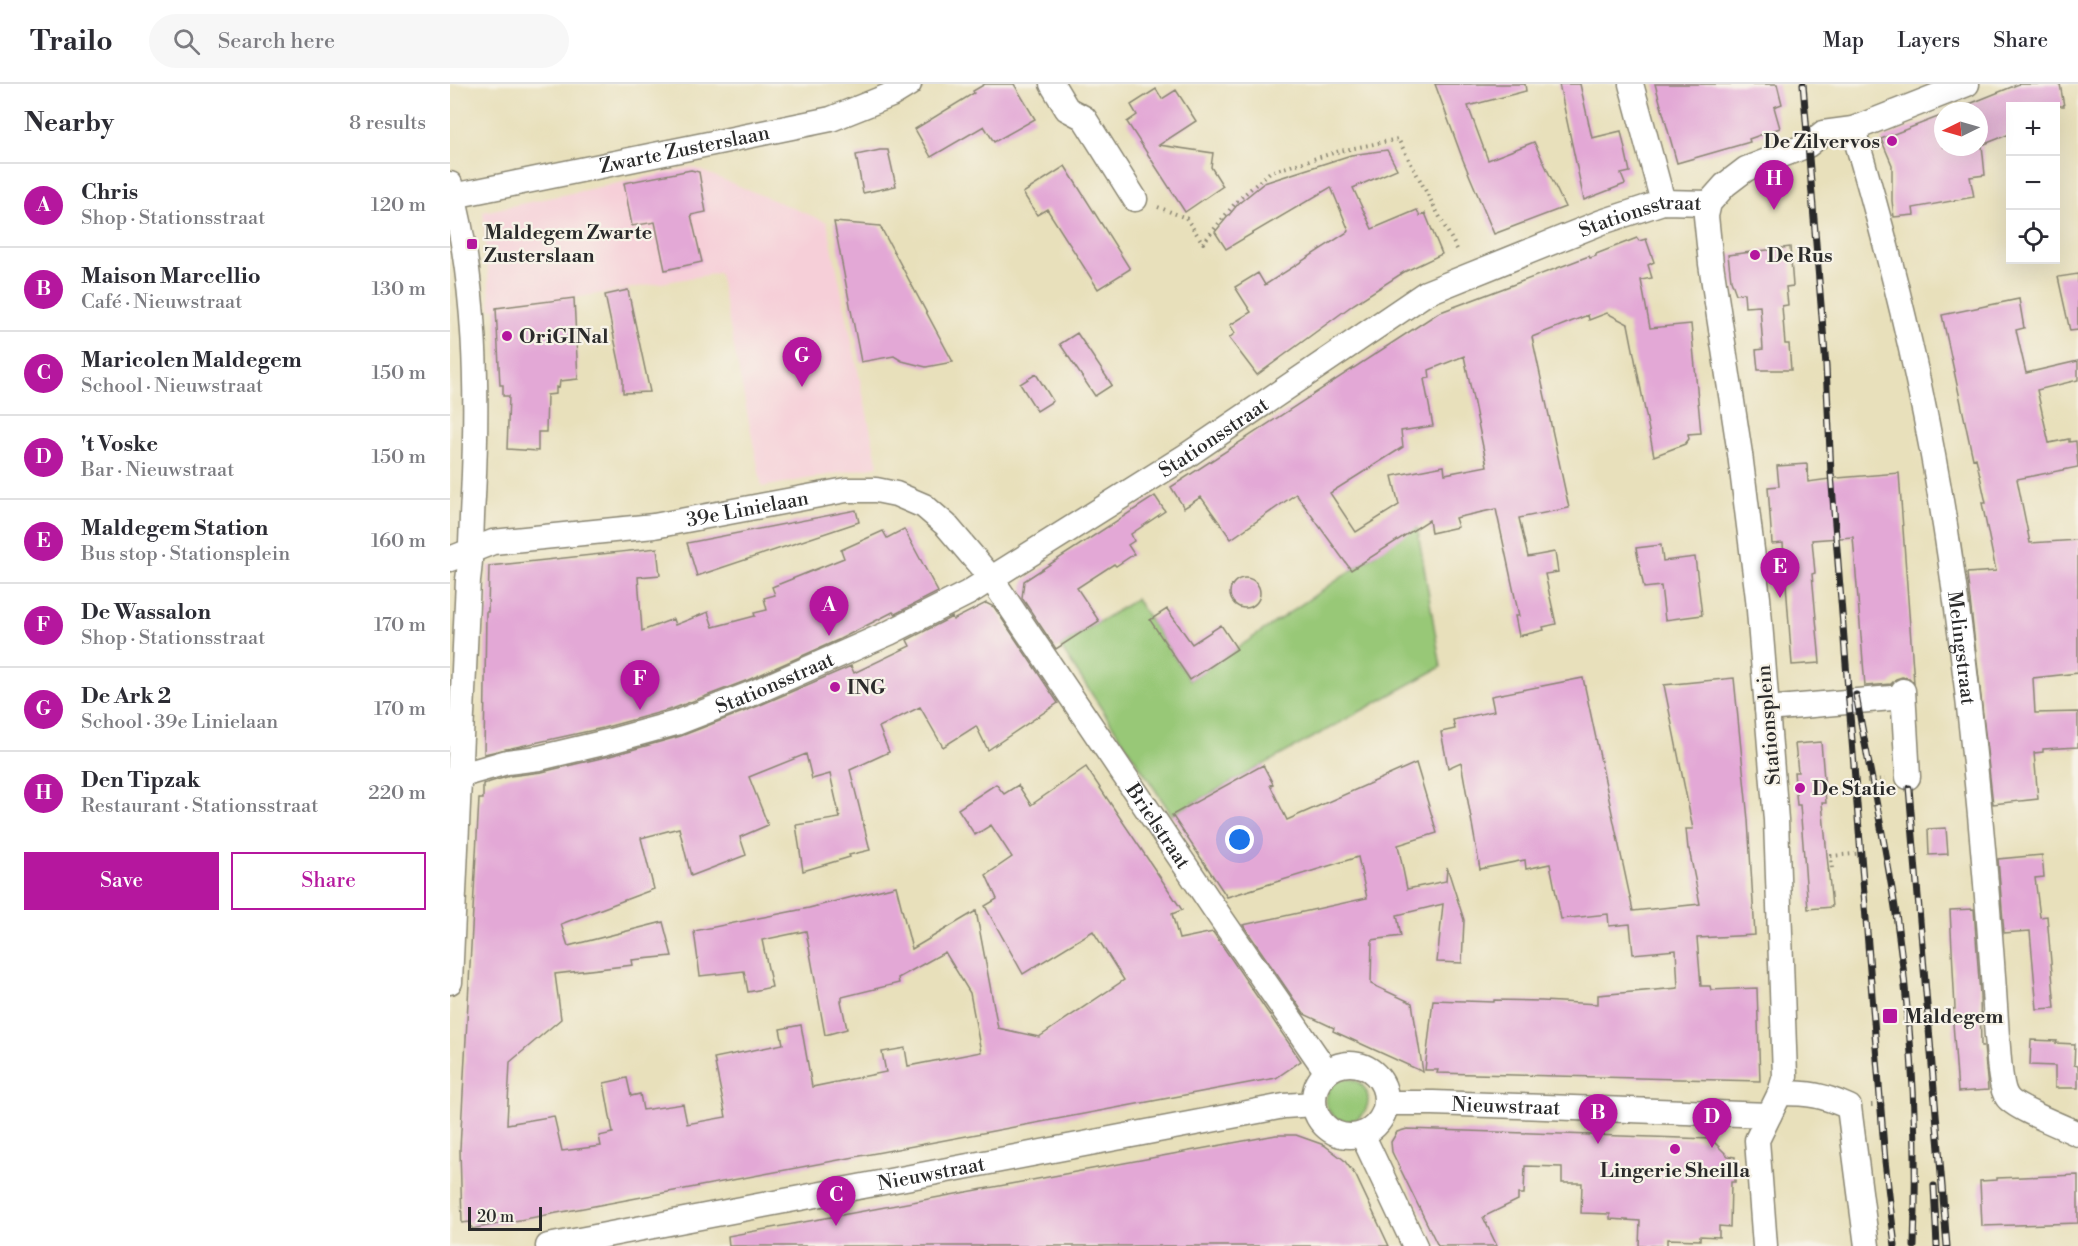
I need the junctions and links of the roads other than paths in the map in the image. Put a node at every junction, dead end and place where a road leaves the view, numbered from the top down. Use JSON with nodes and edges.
{"nodes":[{"id":1,"x":909,"y":84,"type":"edge"},
{"id":2,"x":1052,"y":84,"type":"edge"},
{"id":3,"x":1631,"y":84,"type":"edge"},
{"id":4,"x":1967,"y":84,"type":"edge"},
{"id":5,"x":1853,"y":129,"type":"junction"},
{"id":6,"x":452,"y":190,"type":"edge"},
{"id":7,"x":1135,"y":199,"type":"road end"},
{"id":8,"x":1663,"y":202,"type":"junction"},
{"id":9,"x":1710,"y":202,"type":"junction"},
{"id":10,"x":472,"y":549,"type":"junction"},
{"id":11,"x":450,"y":559,"type":"edge"},
{"id":12,"x":991,"y":578,"type":"junction"},
{"id":13,"x":1767,"y":709,"type":"junction"},
{"id":14,"x":1908,"y":777,"type":"dead end"},
{"id":15,"x":454,"y":779,"type":"edge"},
{"id":16,"x":450,"y":982,"type":"edge"},
{"id":17,"x":1327,"y":1072,"type":"junction"},
{"id":18,"x":1780,"y":1093,"type":"junction"},
{"id":19,"x":1314,"y":1104,"type":"junction"},
{"id":20,"x":1386,"y":1104,"type":"junction"},
{"id":21,"x":1769,"y":1115,"type":"junction"},
{"id":22,"x":1362,"y":1134,"type":"junction"},
{"id":23,"x":2078,"y":1134,"type":"edge"},
{"id":24,"x":548,"y":1246,"type":"edge"},
{"id":25,"x":1415,"y":1246,"type":"edge"},
{"id":26,"x":1765,"y":1246,"type":"edge"},
{"id":27,"x":1868,"y":1246,"type":"edge"}],
"edges":[{"from":1,"to":6,"type":"street","name":"Zwarte Zusterslaan"},
{"from":2,"to":7,"type":"street"},
{"from":3,"to":8,"type":"street"},
{"from":4,"to":5,"type":"street","name":"Stationsstraat"},
{"from":5,"to":9,"type":"street","name":"Stationsstraat"},
{"from":5,"to":23,"type":"street","name":"Melingstraat"},
{"from":6,"to":10,"type":"street"},
{"from":8,"to":9,"type":"street","name":"Stationsstraat"},
{"from":8,"to":12,"type":"street","name":"Stationsstraat"},
{"from":9,"to":13,"type":"street","name":"Stationsplein"},
{"from":10,"to":11,"type":"street","name":"39e Linielaan"},
{"from":10,"to":12,"type":"street","name":"39e Linielaan"},
{"from":10,"to":15,"type":"street"},
{"from":12,"to":15,"type":"street","name":"Stationsstraat"},
{"from":12,"to":17,"type":"street","name":"Brielstraat"},
{"from":13,"to":14,"type":"street"},
{"from":13,"to":18,"type":"street","name":"Stationsplein"},
{"from":15,"to":16,"type":"street"},
{"from":17,"to":19,"type":"street"},
{"from":17,"to":20,"type":"street"},
{"from":18,"to":21,"type":"street","name":"Stationsplein"},
{"from":18,"to":27,"type":"street"},
{"from":19,"to":22,"type":"street"},
{"from":19,"to":24,"type":"street","name":"Nieuwstraat"},
{"from":20,"to":21,"type":"street","name":"Nieuwstraat"},
{"from":20,"to":22,"type":"street"},
{"from":21,"to":26,"type":"street","name":"Stationsplein"},
{"from":22,"to":25,"type":"street"}]}
